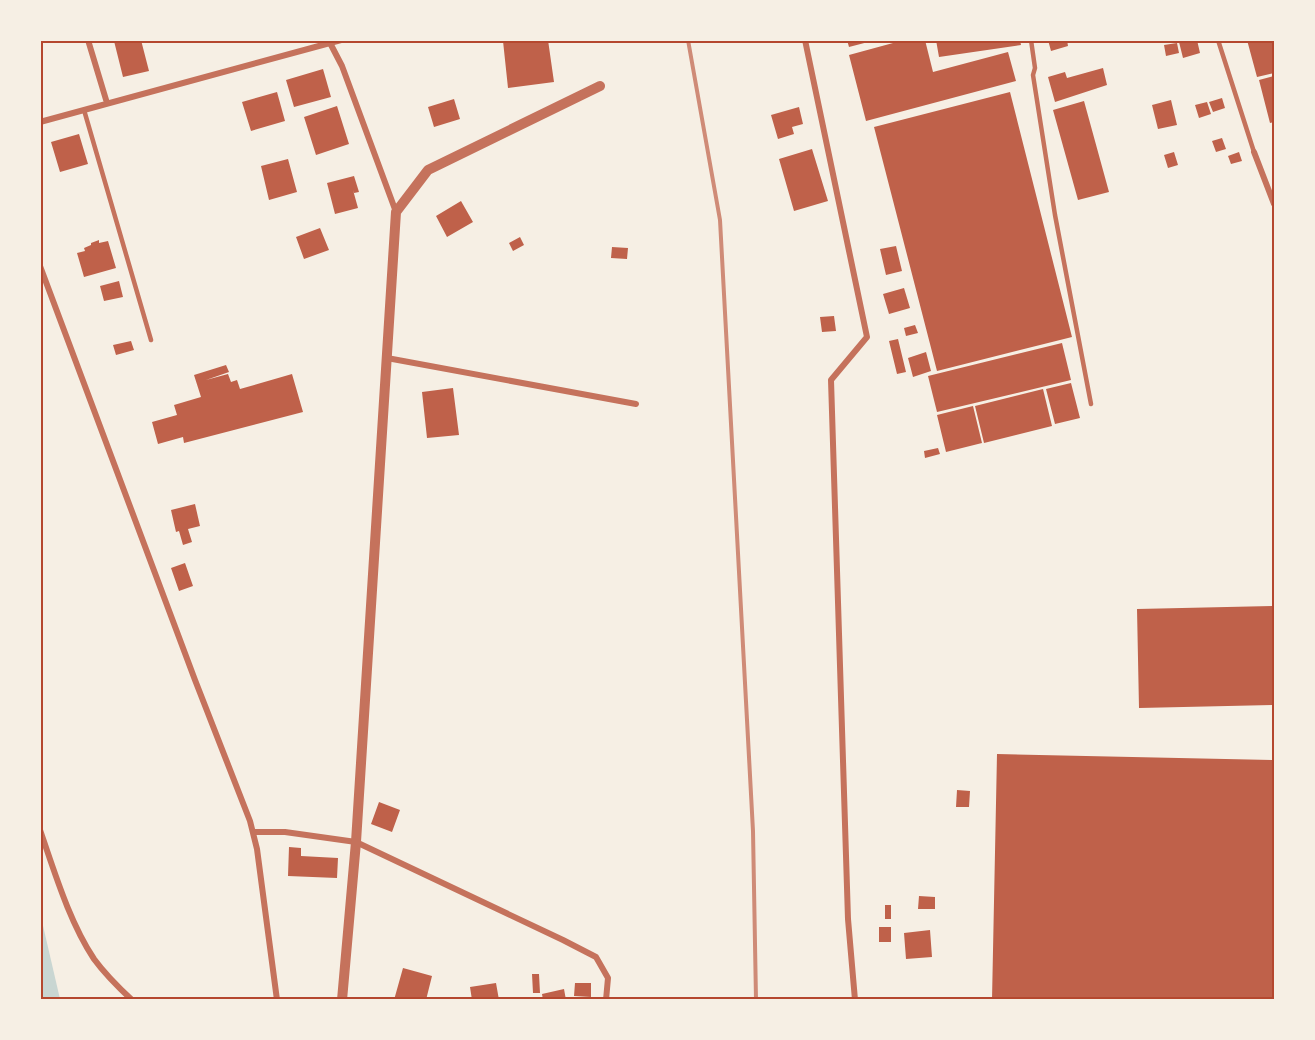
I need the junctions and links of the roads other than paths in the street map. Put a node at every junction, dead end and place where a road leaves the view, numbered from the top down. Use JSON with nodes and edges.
{"nodes":[{"id":1,"x":88,"y":40,"type":"edge"},
{"id":2,"x":341,"y":40,"type":"edge"},
{"id":3,"x":805,"y":40,"type":"edge"},
{"id":4,"x":1031,"y":40,"type":"edge"},
{"id":5,"x":1218,"y":40,"type":"edge"},
{"id":6,"x":329,"y":42,"type":"edge"},
{"id":7,"x":600,"y":86,"type":"dead end"},
{"id":8,"x":107,"y":103,"type":"junction"},
{"id":9,"x":84,"y":110,"type":"junction"},
{"id":10,"x":40,"y":122,"type":"edge"},
{"id":11,"x":1254,"y":152,"type":"joint"},
{"id":12,"x":1275,"y":204,"type":"edge"},
{"id":13,"x":396,"y":212,"type":"junction"},
{"id":14,"x":40,"y":266,"type":"edge"},
{"id":15,"x":151,"y":340,"type":"dead end"},
{"id":16,"x":387,"y":358,"type":"junction"},
{"id":17,"x":636,"y":404,"type":"dead end"},
{"id":18,"x":1091,"y":404,"type":"dead end"},
{"id":19,"x":40,"y":830,"type":"edge"},
{"id":20,"x":254,"y":832,"type":"junction"},
{"id":21,"x":356,"y":842,"type":"junction"},
{"id":22,"x":132,"y":999,"type":"edge"},
{"id":23,"x":277,"y":999,"type":"edge"},
{"id":24,"x":342,"y":999,"type":"edge"},
{"id":25,"x":606,"y":999,"type":"edge"},
{"id":26,"x":855,"y":999,"type":"edge"}],
"edges":[{"from":1,"to":8,"type":"street"},
{"from":2,"to":6,"type":"street"},
{"from":3,"to":26,"type":"street"},
{"from":4,"to":18,"type":"lane"},
{"from":5,"to":11,"type":"lane"},
{"from":6,"to":8,"type":"street"},
{"from":6,"to":13,"type":"street"},
{"from":7,"to":13,"type":"street"},
{"from":8,"to":9,"type":"street"},
{"from":9,"to":10,"type":"street"},
{"from":9,"to":15,"type":"lane"},
{"from":11,"to":12,"type":"street"},
{"from":13,"to":16,"type":"street"},
{"from":14,"to":20,"type":"street"},
{"from":16,"to":17,"type":"street"},
{"from":16,"to":21,"type":"street"},
{"from":19,"to":22,"type":"street"},
{"from":20,"to":21,"type":"street"},
{"from":20,"to":23,"type":"street"},
{"from":21,"to":24,"type":"street"},
{"from":21,"to":25,"type":"street"}]}
